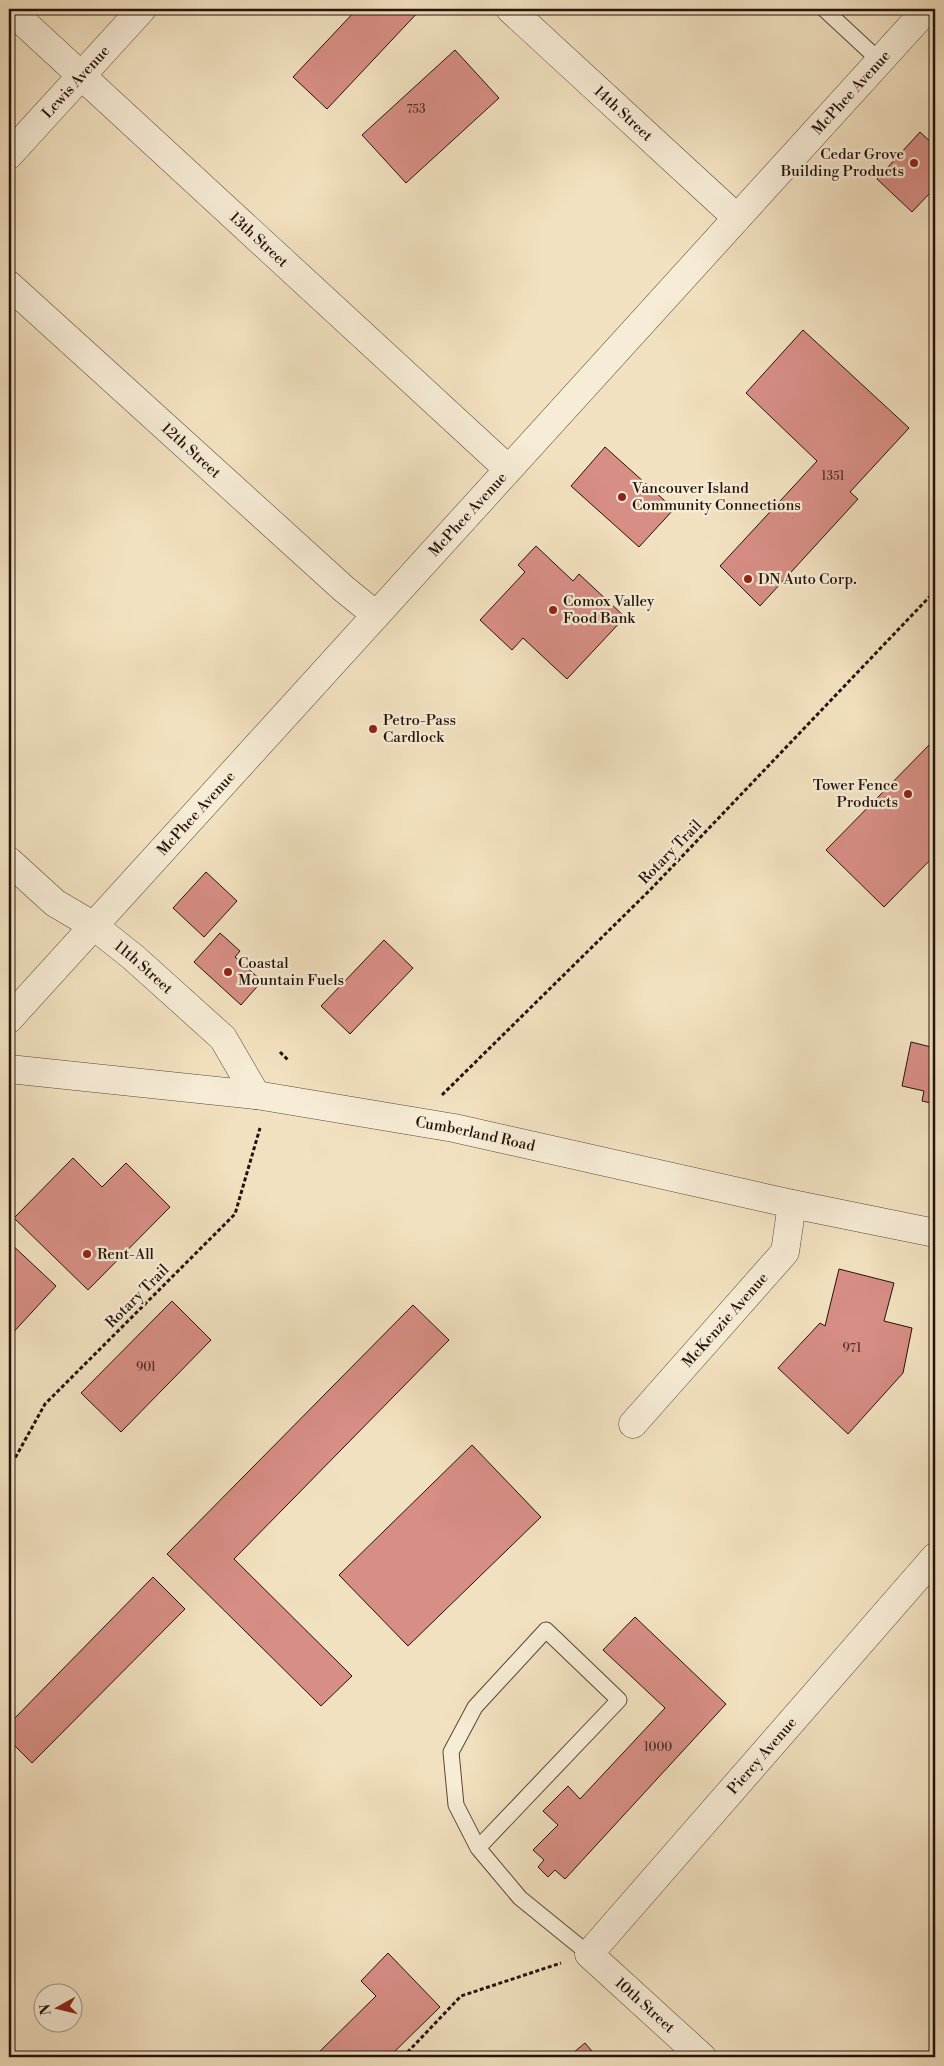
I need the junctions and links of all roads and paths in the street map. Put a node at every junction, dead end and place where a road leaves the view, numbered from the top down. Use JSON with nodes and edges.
{"nodes":[{"id":1,"x":9,"y":9,"type":"edge"},
{"id":2,"x":142,"y":9,"type":"edge"},
{"id":3,"x":510,"y":9,"type":"edge"},
{"id":4,"x":824,"y":9,"type":"edge"},
{"id":5,"x":927,"y":9,"type":"edge"},
{"id":6,"x":880,"y":61,"type":"junction"},
{"id":7,"x":81,"y":75,"type":"junction"},
{"id":8,"x":9,"y":155,"type":"edge"},
{"id":9,"x":737,"y":218,"type":"junction"},
{"id":10,"x":9,"y":284,"type":"edge"},
{"id":11,"x":508,"y":469,"type":"junction"},
{"id":12,"x":935,"y":591,"type":"edge"},
{"id":13,"x":376,"y":615,"type":"junction"},
{"id":14,"x":9,"y":861,"type":"edge"},
{"id":15,"x":94,"y":926,"type":"junction"},
{"id":16,"x":9,"y":1019,"type":"edge"},
{"id":17,"x":280,"y":1052,"type":"dead end"},
{"id":18,"x":289,"y":1061,"type":"dead end"},
{"id":19,"x":9,"y":1069,"type":"edge"},
{"id":20,"x":256,"y":1095,"type":"junction"},
{"id":21,"x":414,"y":1122,"type":"junction"},
{"id":22,"x":260,"y":1128,"type":"dead end"},
{"id":23,"x":792,"y":1204,"type":"junction"},
{"id":24,"x":935,"y":1233,"type":"edge"},
{"id":25,"x":633,"y":1424,"type":"dead end"},
{"id":26,"x":9,"y":1469,"type":"edge"},
{"id":27,"x":935,"y":1557,"type":"edge"},
{"id":28,"x":478,"y":1848,"type":"junction"},
{"id":29,"x":588,"y":1954,"type":"junction"},
{"id":30,"x":403,"y":2057,"type":"edge"},
{"id":31,"x":702,"y":2057,"type":"edge"}],
"edges":[{"from":1,"to":7,"type":"street","name":"13th Street"},
{"from":2,"to":7,"type":"street","name":"Lewis Avenue"},
{"from":3,"to":9,"type":"street","name":"14th Street"},
{"from":4,"to":6,"type":"lane"},
{"from":5,"to":6,"type":"street","name":"McPhee Avenue"},
{"from":6,"to":9,"type":"street","name":"McPhee Avenue"},
{"from":7,"to":8,"type":"street","name":"Lewis Avenue"},
{"from":7,"to":11,"type":"street","name":"13th Street"},
{"from":9,"to":11,"type":"street","name":"McPhee Avenue"},
{"from":10,"to":13,"type":"street","name":"12th Street"},
{"from":11,"to":13,"type":"street","name":"McPhee Avenue"},
{"from":12,"to":21,"type":"path","name":"Rotary Trail"},
{"from":13,"to":15,"type":"street","name":"McPhee Avenue"},
{"from":14,"to":15,"type":"street","name":"11th Street"},
{"from":15,"to":16,"type":"street","name":"McPhee Avenue"},
{"from":15,"to":20,"type":"street","name":"11th Street"},
{"from":17,"to":18,"type":"path"},
{"from":19,"to":20,"type":"street","name":"Cumberland Road"},
{"from":20,"to":21,"type":"street","name":"Cumberland Road"},
{"from":21,"to":23,"type":"street","name":"Cumberland Road"},
{"from":22,"to":26,"type":"path","name":"Rotary Trail"},
{"from":23,"to":24,"type":"street","name":"Cumberland Road"},
{"from":23,"to":25,"type":"street","name":"McKenzie Avenue"},
{"from":27,"to":29,"type":"street","name":"Piercy Avenue"},
{"from":28,"to":28,"type":"lane"},
{"from":28,"to":29,"type":"lane"},
{"from":29,"to":30,"type":"path"},
{"from":29,"to":31,"type":"street","name":"10th Street"}]}
